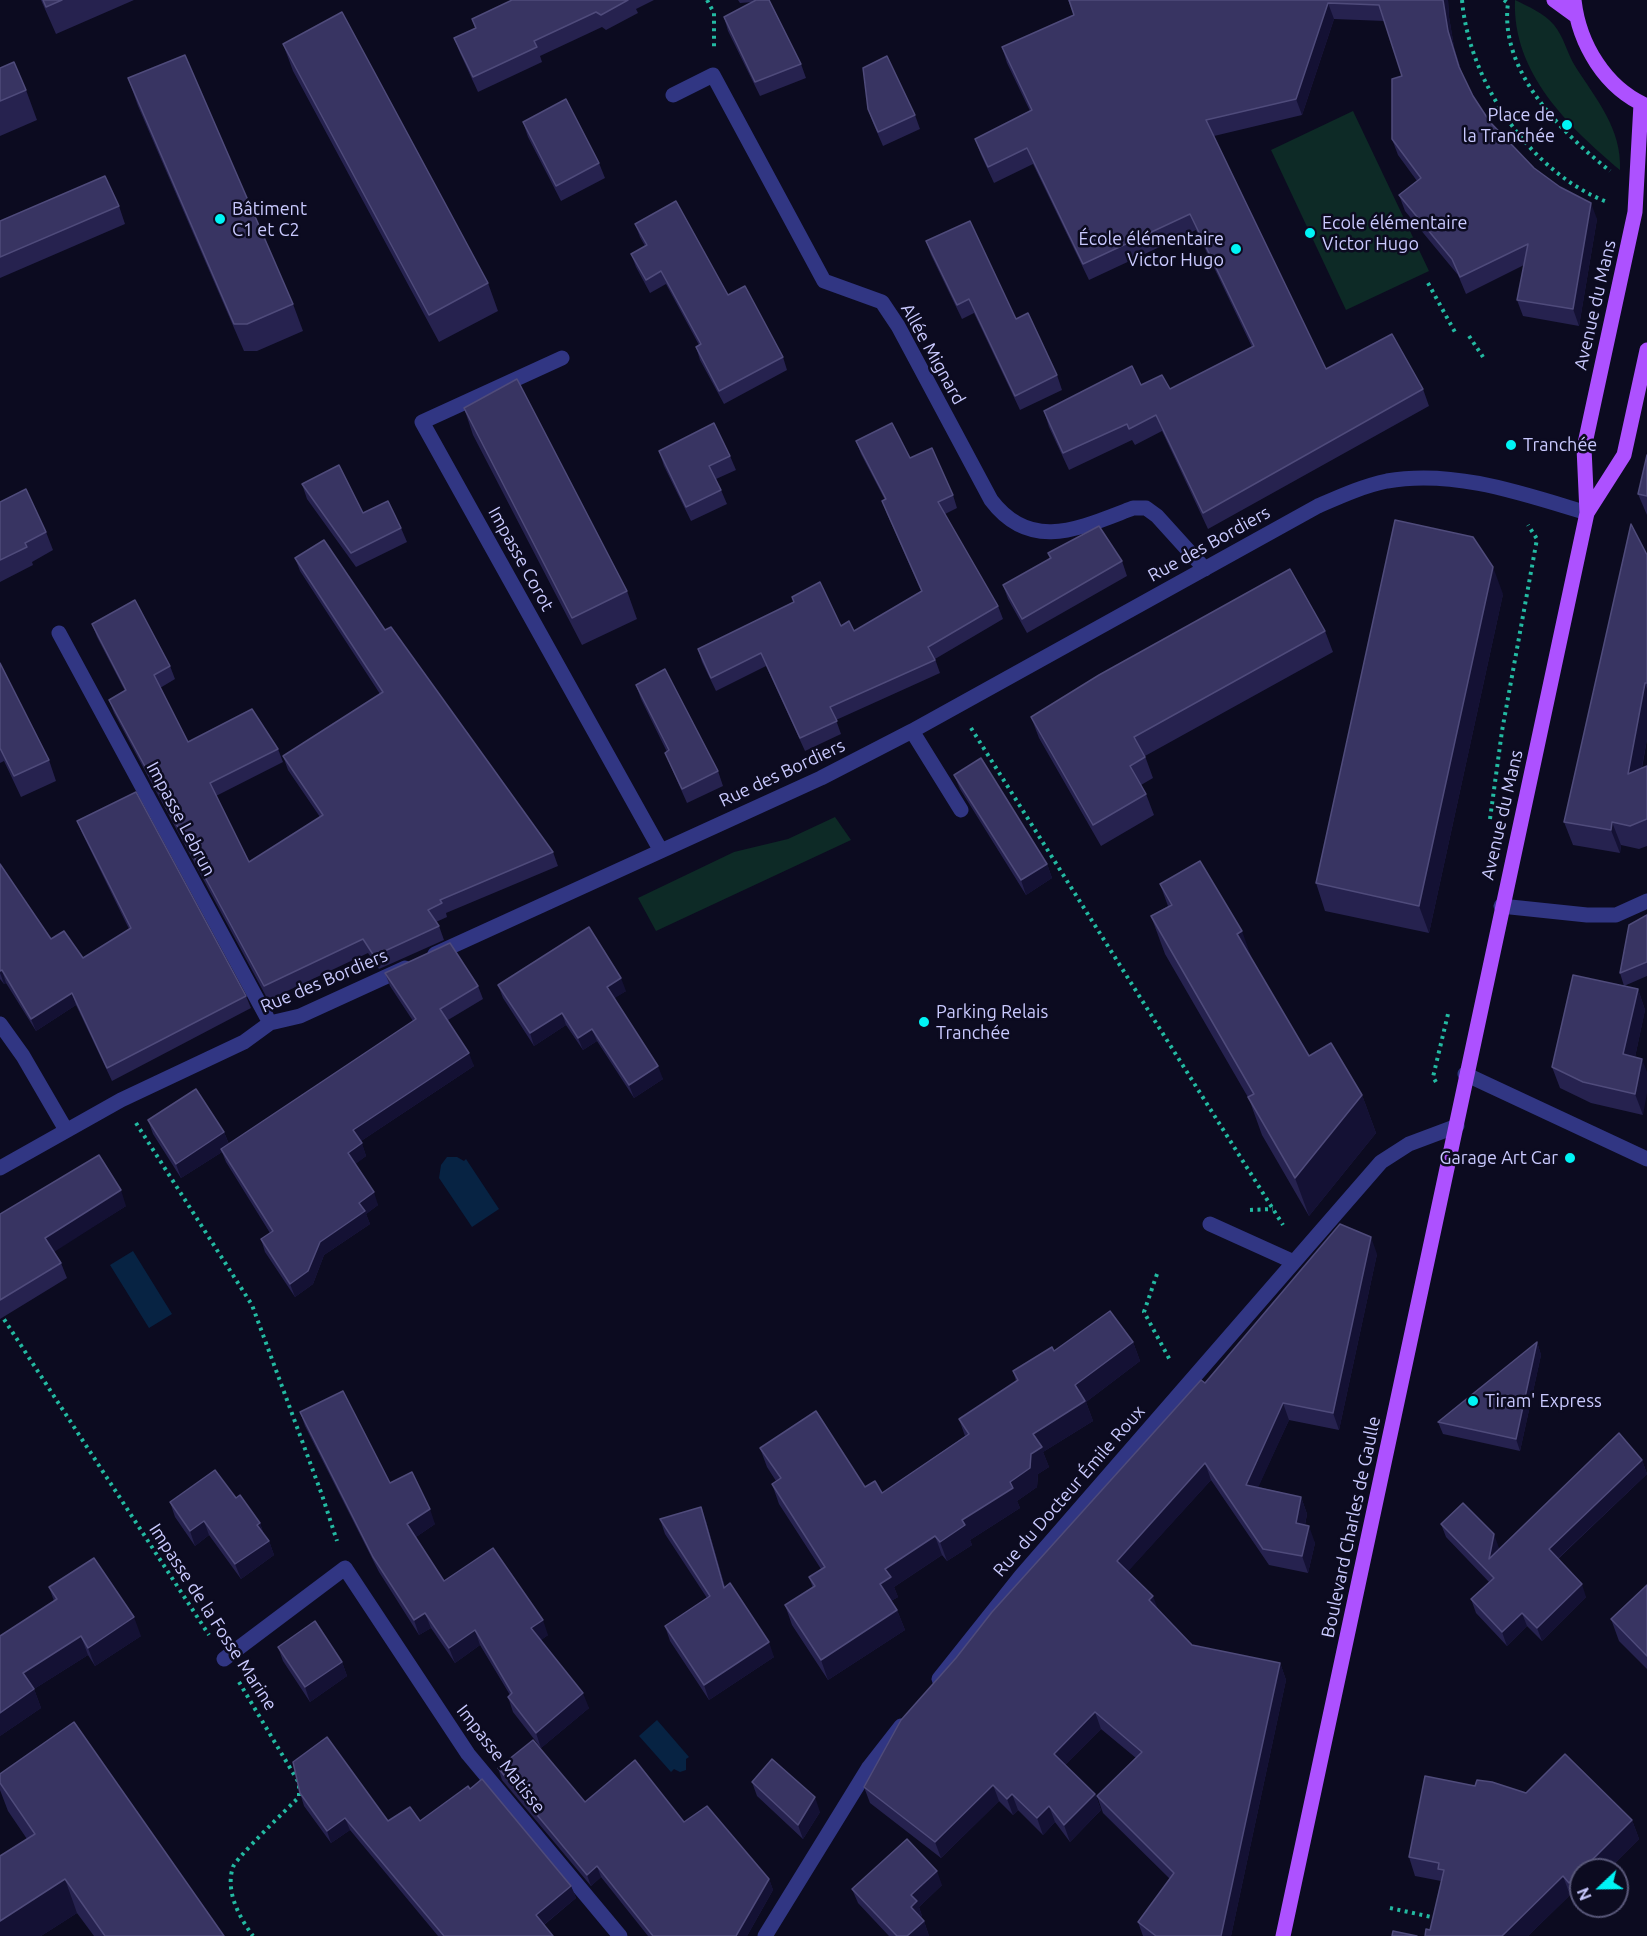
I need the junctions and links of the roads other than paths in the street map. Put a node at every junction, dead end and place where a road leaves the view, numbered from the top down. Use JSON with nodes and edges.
{"nodes":[{"id":1,"x":1554,"y":0,"type":"edge"},
{"id":2,"x":1574,"y":0,"type":"edge"},
{"id":3,"x":1576,"y":16,"type":"junction"},
{"id":4,"x":673,"y":95,"type":"dead end"},
{"id":5,"x":1644,"y":105,"type":"edge"},
{"id":6,"x":1647,"y":350,"type":"edge"},
{"id":7,"x":562,"y":358,"type":"dead end"},
{"id":8,"x":1587,"y":513,"type":"junction"},
{"id":9,"x":1204,"y":569,"type":"junction"},
{"id":10,"x":59,"y":633,"type":"dead end"},
{"id":11,"x":912,"y":731,"type":"junction"},
{"id":12,"x":961,"y":810,"type":"edge"},
{"id":13,"x":661,"y":850,"type":"junction"},
{"id":14,"x":1647,"y":901,"type":"edge"},
{"id":15,"x":1501,"y":906,"type":"junction"},
{"id":16,"x":270,"y":1023,"type":"junction"},
{"id":17,"x":0,"y":1024,"type":"edge"},
{"id":18,"x":1465,"y":1074,"type":"junction"},
{"id":19,"x":1457,"y":1126,"type":"junction"},
{"id":20,"x":66,"y":1130,"type":"junction"},
{"id":21,"x":1647,"y":1159,"type":"edge"},
{"id":22,"x":0,"y":1168,"type":"edge"},
{"id":23,"x":1210,"y":1224,"type":"dead end"},
{"id":24,"x":1298,"y":1258,"type":"junction"},
{"id":25,"x":224,"y":1659,"type":"road end"},
{"id":26,"x":927,"y":1694,"type":"edge"},
{"id":27,"x":913,"y":1712,"type":"edge"},
{"id":28,"x":620,"y":1936,"type":"edge"},
{"id":29,"x":765,"y":1936,"type":"edge"},
{"id":30,"x":1283,"y":1936,"type":"edge"}],
"edges":[{"from":1,"to":3,"type":"main road"},
{"from":2,"to":3,"type":"main road"},
{"from":3,"to":5,"type":"main road"},
{"from":4,"to":9,"type":"street","name":"Allée Mignard"},
{"from":5,"to":8,"type":"main road","name":"Avenue du Mans"},
{"from":6,"to":8,"type":"main road","name":"Avenue du Mans"},
{"from":7,"to":13,"type":"street","name":"Impasse Corot"},
{"from":8,"to":9,"type":"street","name":"Rue des Bordiers"},
{"from":8,"to":15,"type":"main road","name":"Avenue du Mans"},
{"from":9,"to":11,"type":"street","name":"Rue des Bordiers"},
{"from":10,"to":16,"type":"street","name":"Impasse Lebrun"},
{"from":11,"to":12,"type":"street"},
{"from":11,"to":13,"type":"street","name":"Rue des Bordiers"},
{"from":13,"to":16,"type":"street","name":"Rue des Bordiers"},
{"from":14,"to":15,"type":"street"},
{"from":15,"to":18,"type":"main road","name":"Avenue du Mans"},
{"from":16,"to":20,"type":"street","name":"Rue des Bordiers"},
{"from":17,"to":20,"type":"street"},
{"from":18,"to":19,"type":"main road","name":"Avenue du Mans"},
{"from":18,"to":21,"type":"street"},
{"from":19,"to":24,"type":"street","name":"Rue du Docteur Émile Roux"},
{"from":19,"to":30,"type":"main road","name":"Boulevard Charles de Gaulle"},
{"from":20,"to":22,"type":"street","name":"Rue des Bordiers"},
{"from":23,"to":24,"type":"street"},
{"from":24,"to":26,"type":"street","name":"Rue du Docteur Émile Roux"},
{"from":25,"to":28,"type":"street","name":"Impasse Matisse"},
{"from":27,"to":29,"type":"street"}]}
